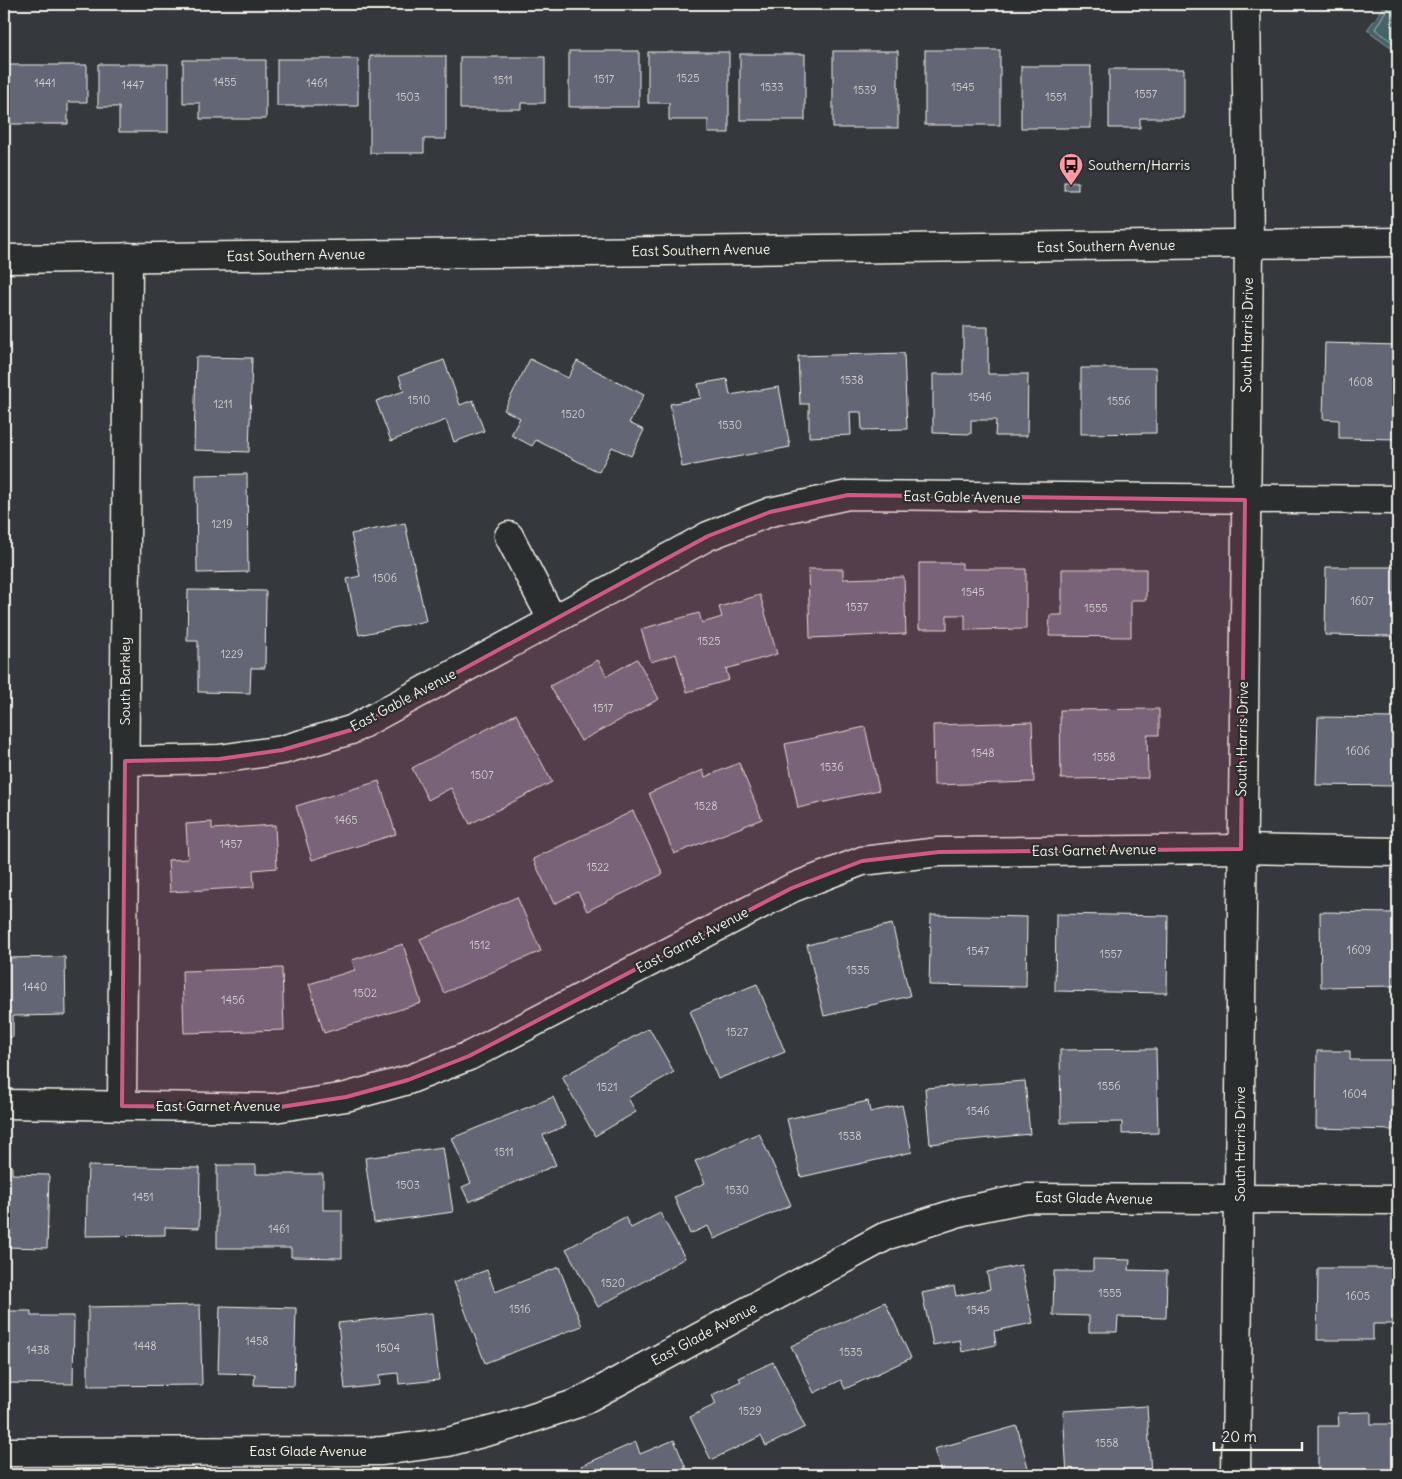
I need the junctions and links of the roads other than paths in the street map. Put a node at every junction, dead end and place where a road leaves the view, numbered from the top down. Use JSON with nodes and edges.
{"nodes":[{"id":1,"x":1246,"y":4,"type":"edge"},
{"id":2,"x":1398,"y":242,"type":"edge"},
{"id":3,"x":1248,"y":244,"type":"junction"},
{"id":4,"x":128,"y":257,"type":"junction"},
{"id":5,"x":4,"y":259,"type":"edge"},
{"id":6,"x":1245,"y":500,"type":"junction"},
{"id":7,"x":1398,"y":500,"type":"edge"},
{"id":8,"x":509,"y":536,"type":"dead end"},
{"id":9,"x":552,"y":619,"type":"junction"},
{"id":10,"x":125,"y":761,"type":"junction"},
{"id":11,"x":1241,"y":848,"type":"junction"},
{"id":12,"x":1398,"y":852,"type":"edge"},
{"id":13,"x":4,"y":1104,"type":"edge"},
{"id":14,"x":122,"y":1106,"type":"junction"},
{"id":15,"x":1240,"y":1200,"type":"junction"},
{"id":16,"x":1398,"y":1200,"type":"edge"},
{"id":17,"x":4,"y":1452,"type":"edge"},
{"id":18,"x":1236,"y":1475,"type":"edge"}],
"edges":[{"from":1,"to":3,"type":"street","name":"South Harris Drive"},
{"from":2,"to":3,"type":"street","name":"East Southern Avenue"},
{"from":3,"to":4,"type":"street","name":"East Southern Avenue"},
{"from":3,"to":6,"type":"street","name":"South Harris Drive"},
{"from":4,"to":5,"type":"street","name":"East Southern Avenue"},
{"from":4,"to":10,"type":"street","name":"South Barkley"},
{"from":6,"to":7,"type":"street","name":"East Gable Avenue"},
{"from":6,"to":9,"type":"street","name":"East Gable Avenue"},
{"from":6,"to":11,"type":"street","name":"South Harris Drive"},
{"from":8,"to":9,"type":"street"},
{"from":9,"to":10,"type":"street","name":"East Gable Avenue"},
{"from":10,"to":14,"type":"street","name":"South Barkley"},
{"from":11,"to":12,"type":"street","name":"East Garnet Avenue"},
{"from":11,"to":14,"type":"street","name":"East Garnet Avenue"},
{"from":11,"to":15,"type":"street","name":"South Harris Drive"},
{"from":13,"to":14,"type":"street","name":"East Garnet Avenue"},
{"from":15,"to":16,"type":"street","name":"East Glade Avenue"},
{"from":15,"to":17,"type":"street","name":"East Glade Avenue"},
{"from":15,"to":18,"type":"street","name":"South Harris Drive"}]}
